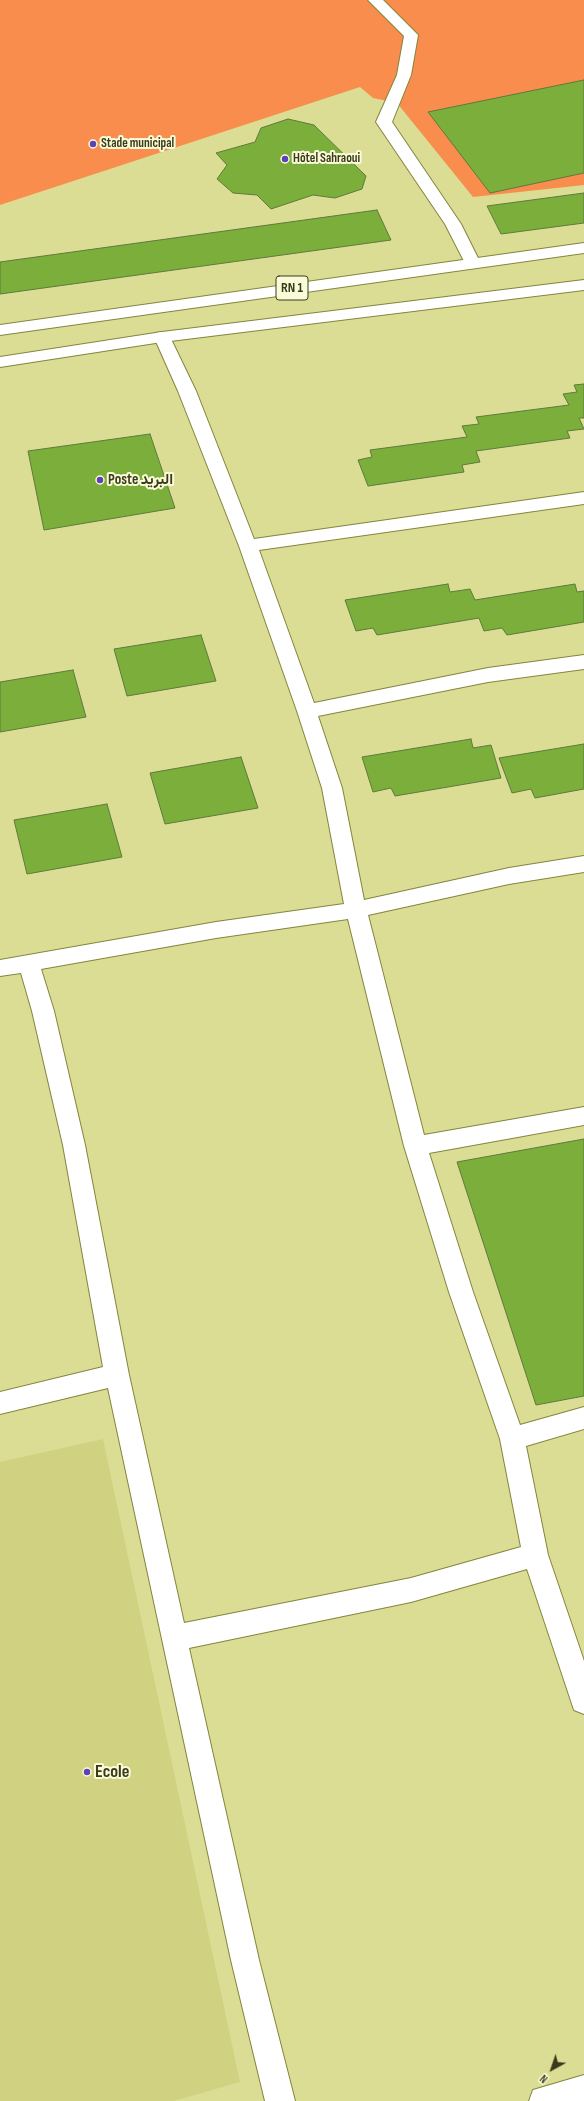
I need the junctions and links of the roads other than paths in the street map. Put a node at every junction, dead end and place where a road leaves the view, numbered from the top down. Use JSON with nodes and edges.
{"nodes":[{"id":1,"x":375,"y":0,"type":"edge"},
{"id":2,"x":584,"y":248,"type":"edge"},
{"id":3,"x":472,"y":262,"type":"junction"},
{"id":4,"x":584,"y":285,"type":"edge"},
{"id":5,"x":0,"y":330,"type":"edge"},
{"id":6,"x":162,"y":337,"type":"junction"},
{"id":7,"x":0,"y":362,"type":"edge"},
{"id":8,"x":584,"y":498,"type":"edge"},
{"id":9,"x":248,"y":546,"type":"junction"},
{"id":10,"x":584,"y":662,"type":"edge"},
{"id":11,"x":307,"y":711,"type":"junction"},
{"id":12,"x":584,"y":864,"type":"edge"},
{"id":13,"x":356,"y":910,"type":"junction"},
{"id":14,"x":28,"y":963,"type":"junction"},
{"id":15,"x":0,"y":968,"type":"edge"},
{"id":16,"x":584,"y":1116,"type":"edge"},
{"id":17,"x":415,"y":1146,"type":"junction"},
{"id":18,"x":117,"y":1375,"type":"junction"},
{"id":19,"x":0,"y":1403,"type":"edge"},
{"id":20,"x":584,"y":1418,"type":"edge"},
{"id":21,"x":512,"y":1439,"type":"junction"},
{"id":22,"x":535,"y":1556,"type":"junction"},
{"id":23,"x":174,"y":1638,"type":"junction"},
{"id":24,"x":584,"y":1701,"type":"edge"},
{"id":25,"x":584,"y":2090,"type":"edge"},
{"id":26,"x":280,"y":2101,"type":"edge"},
{"id":27,"x":544,"y":2101,"type":"edge"}],
"edges":[{"from":1,"to":3,"type":"main road"},
{"from":2,"to":3,"type":"main road","number":"RN 1"},
{"from":3,"to":5,"type":"main road","number":"RN 1"},
{"from":4,"to":6,"type":"main road","number":"RN 1"},
{"from":6,"to":7,"type":"main road","number":"RN 1"},
{"from":6,"to":9,"type":"main road"},
{"from":8,"to":9,"type":"main road"},
{"from":9,"to":11,"type":"main road"},
{"from":10,"to":11,"type":"main road"},
{"from":11,"to":13,"type":"main road"},
{"from":12,"to":13,"type":"main road"},
{"from":13,"to":14,"type":"main road"},
{"from":13,"to":17,"type":"main road"},
{"from":14,"to":15,"type":"main road"},
{"from":14,"to":18,"type":"main road"},
{"from":16,"to":17,"type":"main road"},
{"from":17,"to":21,"type":"main road"},
{"from":18,"to":19,"type":"main road"},
{"from":18,"to":23,"type":"main road"},
{"from":20,"to":21,"type":"main road"},
{"from":21,"to":22,"type":"main road"},
{"from":22,"to":23,"type":"main road"},
{"from":22,"to":24,"type":"main road"},
{"from":23,"to":26,"type":"main road"},
{"from":25,"to":27,"type":"main road"}]}
